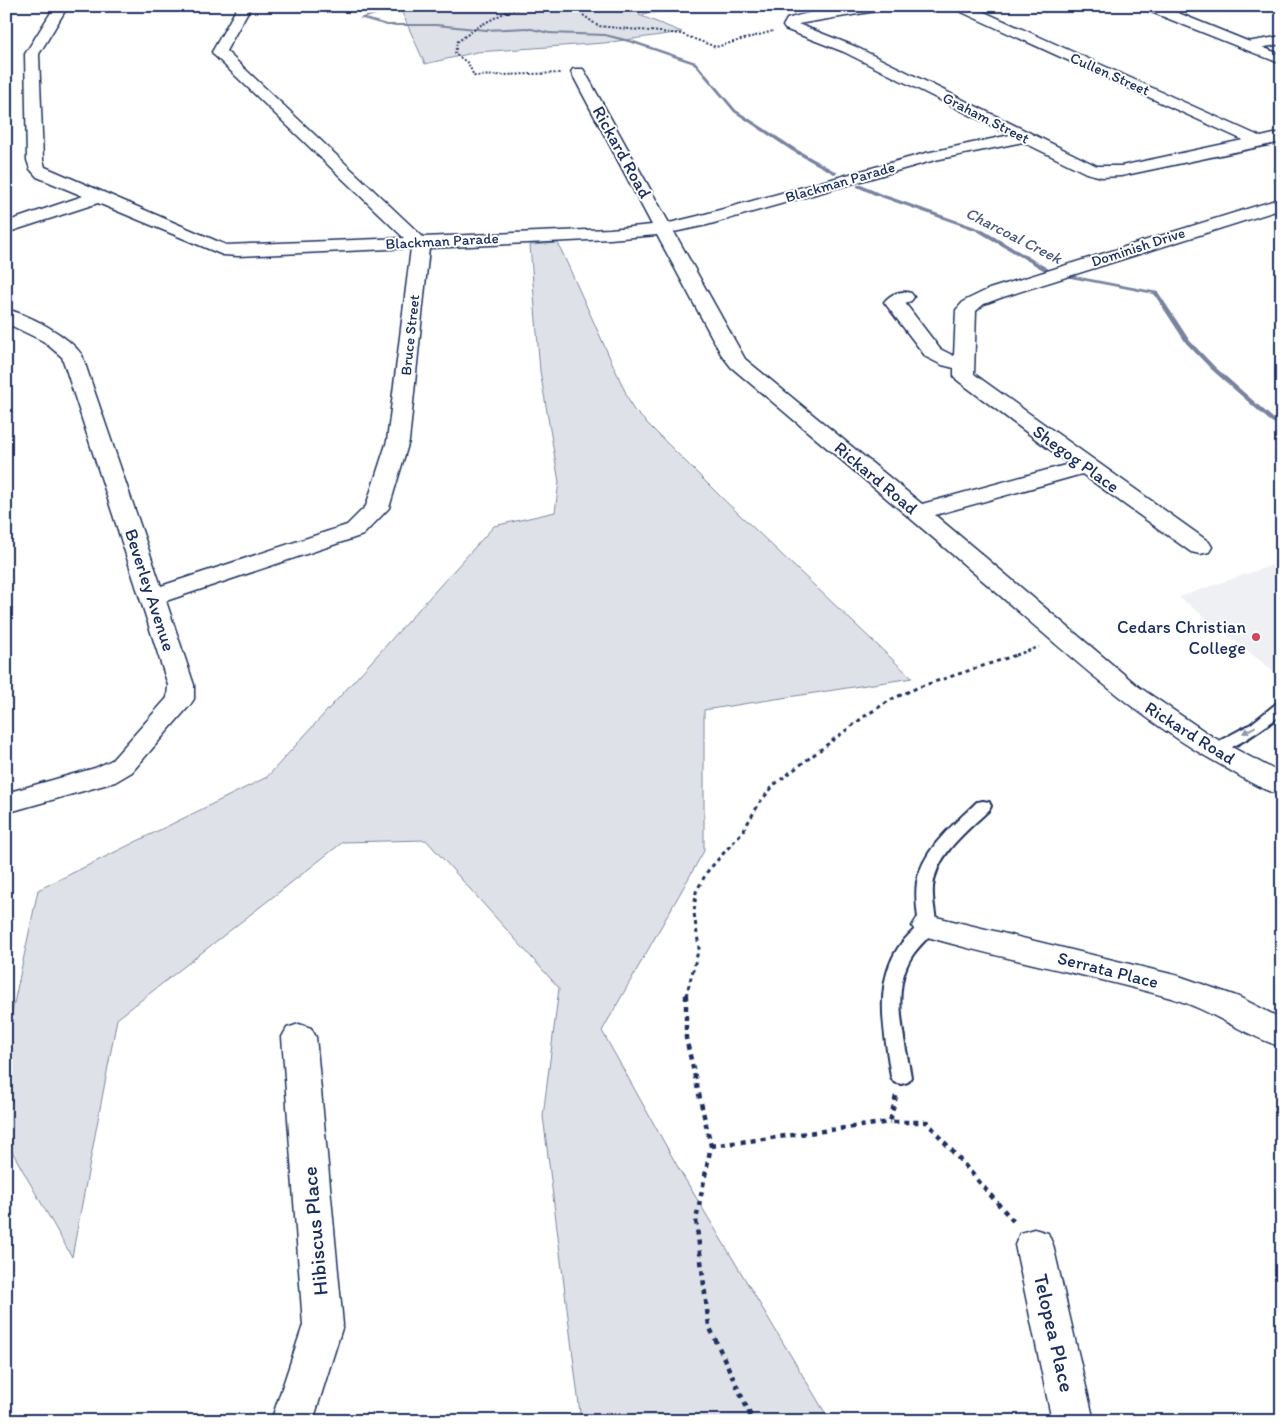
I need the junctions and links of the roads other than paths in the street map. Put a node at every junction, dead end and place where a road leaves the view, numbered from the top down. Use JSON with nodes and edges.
{"nodes":[{"id":1,"x":62,"y":6,"type":"edge"},
{"id":2,"x":245,"y":6,"type":"edge"},
{"id":3,"x":882,"y":6,"type":"edge"},
{"id":4,"x":960,"y":6,"type":"edge"},
{"id":5,"x":1149,"y":6,"type":"edge"},
{"id":6,"x":1282,"y":40,"type":"edge"},
{"id":7,"x":1247,"y":46,"type":"junction"},
{"id":8,"x":1282,"y":60,"type":"edge"},
{"id":9,"x":578,"y":72,"type":"road end"},
{"id":10,"x":1023,"y":137,"type":"junction"},
{"id":11,"x":1282,"y":137,"type":"edge"},
{"id":12,"x":1260,"y":142,"type":"junction"},
{"id":13,"x":100,"y":196,"type":"junction"},
{"id":14,"x":1281,"y":204,"type":"edge"},
{"id":15,"x":6,"y":228,"type":"edge"},
{"id":16,"x":664,"y":229,"type":"junction"},
{"id":17,"x":417,"y":242,"type":"junction"},
{"id":18,"x":904,"y":297,"type":"dead end"},
{"id":19,"x":6,"y":316,"type":"edge"},
{"id":20,"x":964,"y":364,"type":"junction"},
{"id":21,"x":1086,"y":466,"type":"junction"},
{"id":22,"x":918,"y":512,"type":"junction"},
{"id":23,"x":1200,"y":548,"type":"dead end"},
{"id":24,"x":153,"y":598,"type":"junction"},
{"id":25,"x":1282,"y":706,"type":"edge"},
{"id":26,"x":1213,"y":750,"type":"junction"},
{"id":27,"x":1282,"y":786,"type":"edge"},
{"id":28,"x":6,"y":803,"type":"edge"},
{"id":29,"x":983,"y":806,"type":"dead end"},
{"id":30,"x":928,"y":926,"type":"junction"},
{"id":31,"x":1282,"y":1034,"type":"edge"},
{"id":32,"x":299,"y":1037,"type":"dead end"},
{"id":33,"x":901,"y":1077,"type":"road end"},
{"id":34,"x":1034,"y":1245,"type":"road end"},
{"id":35,"x":292,"y":1421,"type":"edge"},
{"id":36,"x":1073,"y":1421,"type":"edge"}],
"edges":[{"from":1,"to":13,"type":"street","name":"Blackman Parade"},
{"from":2,"to":17,"type":"street"},
{"from":3,"to":10,"type":"street","name":"Graham Street"},
{"from":4,"to":12,"type":"street","name":"Cullen Street"},
{"from":5,"to":7,"type":"street"},
{"from":6,"to":7,"type":"street"},
{"from":7,"to":8,"type":"street"},
{"from":9,"to":16,"type":"street","name":"Rickard Road"},
{"from":10,"to":12,"type":"street","name":"Graham Street"},
{"from":10,"to":16,"type":"street","name":"Blackman Parade"},
{"from":11,"to":12,"type":"street","name":"Graham Street"},
{"from":13,"to":15,"type":"street"},
{"from":13,"to":17,"type":"street","name":"Blackman Parade"},
{"from":14,"to":20,"type":"street","name":"Dominish Drive"},
{"from":16,"to":17,"type":"street","name":"Blackman Parade"},
{"from":16,"to":22,"type":"street","name":"Rickard Road"},
{"from":17,"to":24,"type":"street","name":"Bruce Street"},
{"from":18,"to":20,"type":"street"},
{"from":19,"to":24,"type":"street","name":"Beverley Avenue"},
{"from":20,"to":21,"type":"street","name":"Shegog Place"},
{"from":21,"to":22,"type":"street"},
{"from":21,"to":23,"type":"street","name":"Shegog Place"},
{"from":22,"to":26,"type":"street","name":"Rickard Road"},
{"from":24,"to":28,"type":"street","name":"Beverley Avenue"},
{"from":25,"to":26,"type":"lane","one_way":true},
{"from":26,"to":27,"type":"street","name":"Rickard Road"},
{"from":29,"to":30,"type":"lane"},
{"from":30,"to":31,"type":"street","name":"Serrata Place"},
{"from":30,"to":33,"type":"lane"},
{"from":32,"to":35,"type":"street","name":"Hibiscus Place"},
{"from":34,"to":36,"type":"street","name":"Telopea Place"}]}
